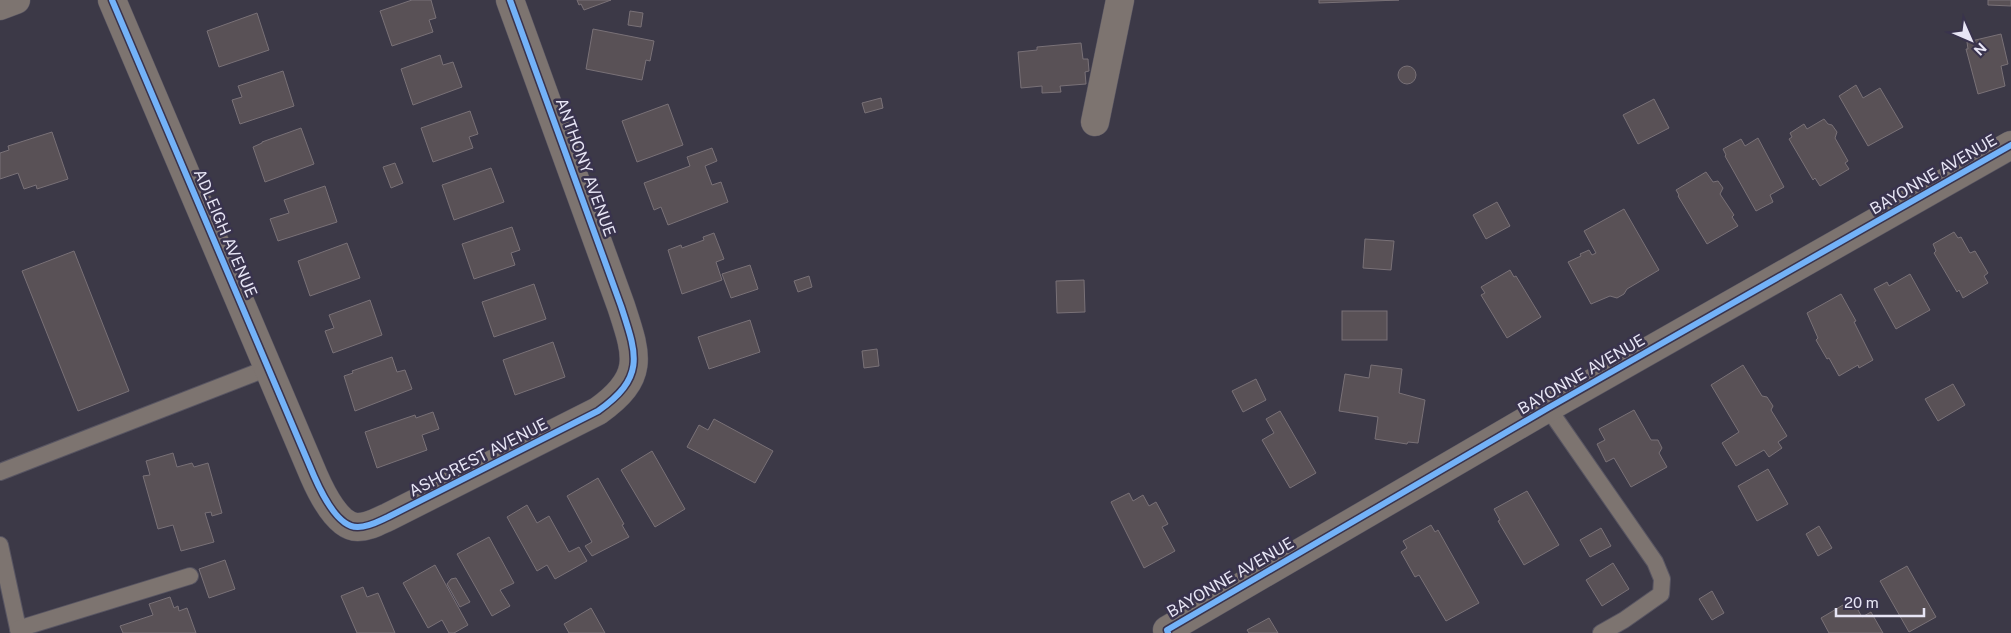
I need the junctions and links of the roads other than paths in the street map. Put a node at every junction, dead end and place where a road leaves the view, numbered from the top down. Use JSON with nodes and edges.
{"nodes":[{"id":1,"x":16,"y":0,"type":"edge"},
{"id":2,"x":112,"y":0,"type":"edge"},
{"id":3,"x":510,"y":0,"type":"edge"},
{"id":4,"x":1120,"y":0,"type":"edge"},
{"id":5,"x":0,"y":6,"type":"edge"},
{"id":6,"x":1095,"y":122,"type":"dead end"},
{"id":7,"x":2011,"y":145,"type":"edge"},
{"id":8,"x":633,"y":344,"type":"joint"},
{"id":9,"x":268,"y":368,"type":"junction"},
{"id":10,"x":1548,"y":408,"type":"junction"},
{"id":11,"x":0,"y":472,"type":"edge"},
{"id":12,"x":314,"y":476,"type":"joint"},
{"id":13,"x":0,"y":545,"type":"edge"},
{"id":14,"x":190,"y":576,"type":"dead end"},
{"id":15,"x":19,"y":631,"type":"edge"},
{"id":16,"x":1168,"y":631,"type":"edge"},
{"id":17,"x":1601,"y":633,"type":"edge"}],
"edges":[{"from":1,"to":5,"type":"street"},
{"from":2,"to":9,"type":"street","name":"ADLEIGH AVENUE"},
{"from":3,"to":8,"type":"street","name":"ANTHONY AVENUE"},
{"from":4,"to":6,"type":"street"},
{"from":7,"to":10,"type":"street","name":"BAYONNE AVENUE"},
{"from":8,"to":12,"type":"street","name":"ASHCREST AVENUE"},
{"from":9,"to":11,"type":"lane"},
{"from":9,"to":12,"type":"street","name":"ADLEIGH AVENUE"},
{"from":10,"to":16,"type":"street","name":"BAYONNE AVENUE"},
{"from":10,"to":17,"type":"lane"},
{"from":13,"to":15,"type":"lane"},
{"from":14,"to":15,"type":"lane"}]}
